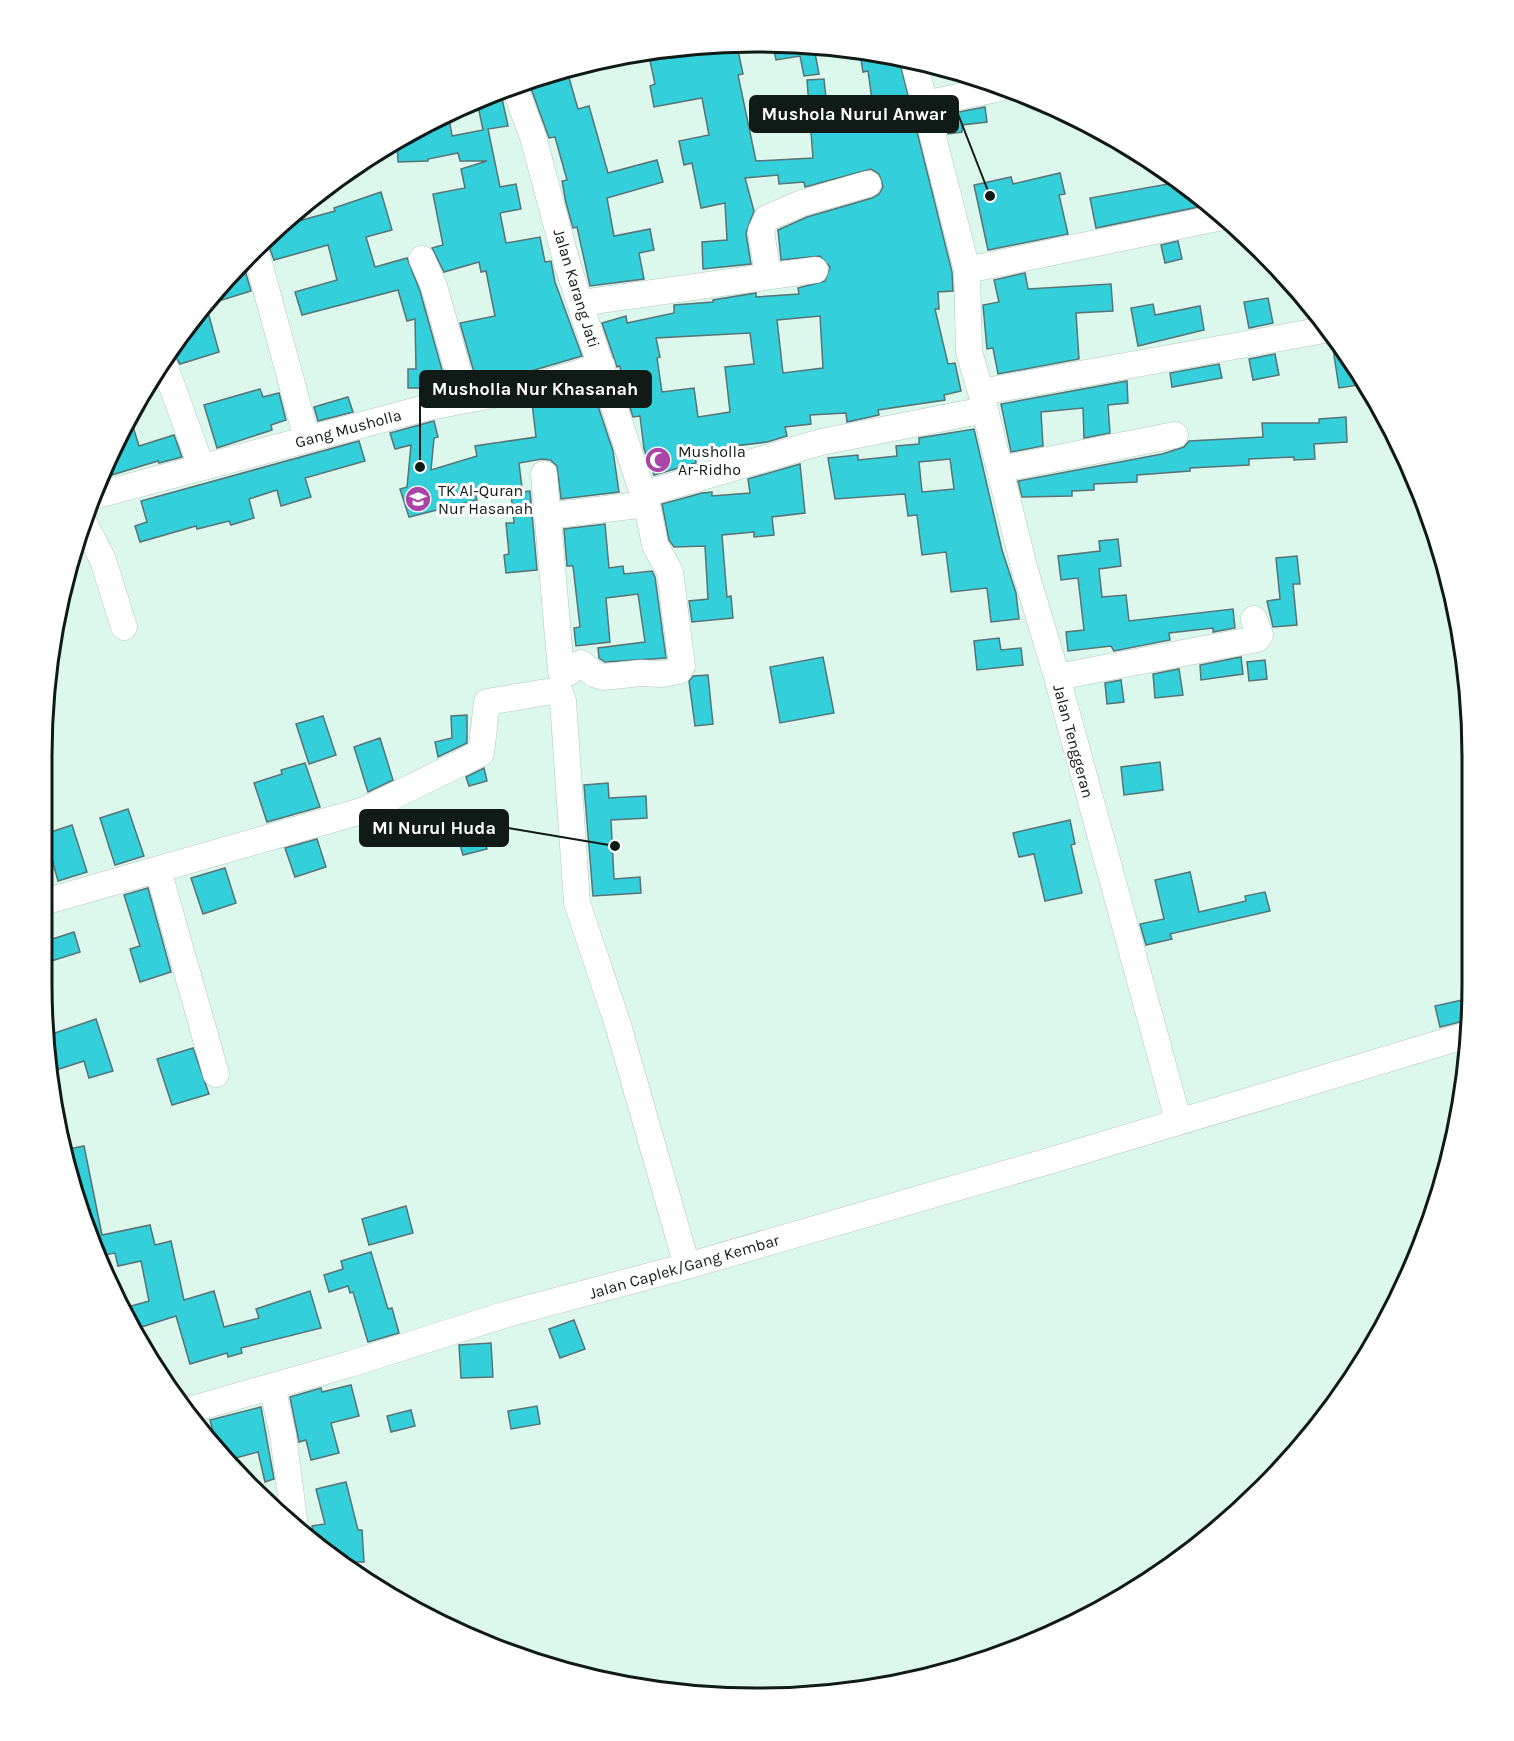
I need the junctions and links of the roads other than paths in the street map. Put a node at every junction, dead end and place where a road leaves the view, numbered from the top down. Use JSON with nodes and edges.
{"nodes":[{"id":1,"x":916,"y":71,"type":"edge"},
{"id":2,"x":986,"y":91,"type":"edge"},
{"id":3,"x":518,"y":95,"type":"edge"},
{"id":4,"x":925,"y":104,"type":"junction"},
{"id":5,"x":868,"y":184,"type":"dead end"},
{"id":6,"x":1213,"y":220,"type":"edge"},
{"id":7,"x":422,"y":259,"type":"dead end"},
{"id":8,"x":258,"y":260,"type":"edge"},
{"id":9,"x":815,"y":270,"type":"dead end"},
{"id":10,"x":967,"y":270,"type":"junction"},
{"id":11,"x":768,"y":276,"type":"junction"},
{"id":12,"x":580,"y":303,"type":"junction"},
{"id":13,"x":1318,"y":331,"type":"edge"},
{"id":14,"x":602,"y":366,"type":"junction"},
{"id":15,"x":167,"y":372,"type":"edge"},
{"id":16,"x":466,"y":400,"type":"junction"},
{"id":17,"x":983,"y":401,"type":"junction"},
{"id":18,"x":1175,"y":435,"type":"dead end"},
{"id":19,"x":306,"y":439,"type":"junction"},
{"id":20,"x":201,"y":466,"type":"junction"},
{"id":21,"x":1002,"y":469,"type":"junction"},
{"id":22,"x":544,"y":474,"type":"dead end"},
{"id":23,"x":104,"y":492,"type":"edge"},
{"id":24,"x":645,"y":497,"type":"junction"},
{"id":25,"x":547,"y":516,"type":"junction"},
{"id":26,"x":89,"y":533,"type":"edge"},
{"id":27,"x":1254,"y":619,"type":"dead end"},
{"id":28,"x":124,"y":627,"type":"dead end"},
{"id":29,"x":1057,"y":677,"type":"junction"},
{"id":30,"x":158,"y":870,"type":"junction"},
{"id":31,"x":52,"y":900,"type":"edge"},
{"id":32,"x":1459,"y":1037,"type":"edge"},
{"id":33,"x":216,"y":1074,"type":"dead end"},
{"id":34,"x":1178,"y":1120,"type":"junction"},
{"id":35,"x":687,"y":1266,"type":"junction"},
{"id":36,"x":350,"y":1364,"type":"junction"},
{"id":37,"x":272,"y":1386,"type":"junction"},
{"id":38,"x":185,"y":1395,"type":"edge"},
{"id":39,"x":195,"y":1408,"type":"edge"},
{"id":40,"x":294,"y":1515,"type":"edge"}],
"edges":[{"from":1,"to":4,"type":"street","name":"Jalan Tenggeran"},
{"from":2,"to":4,"type":"street"},
{"from":3,"to":12,"type":"street","name":"Jalan Karang Jati"},
{"from":4,"to":10,"type":"street","name":"Jalan Tenggeran"},
{"from":5,"to":11,"type":"street"},
{"from":6,"to":10,"type":"street"},
{"from":7,"to":16,"type":"street"},
{"from":8,"to":19,"type":"street"},
{"from":9,"to":11,"type":"street"},
{"from":10,"to":17,"type":"street","name":"Jalan Tenggeran"},
{"from":11,"to":12,"type":"street"},
{"from":12,"to":14,"type":"street","name":"Jalan Karang Jati"},
{"from":13,"to":17,"type":"street"},
{"from":14,"to":16,"type":"street","name":"Gang Musholla"},
{"from":14,"to":24,"type":"street","name":"Jalan Karang Jati"},
{"from":15,"to":20,"type":"street"},
{"from":16,"to":19,"type":"street","name":"Gang Musholla"},
{"from":17,"to":21,"type":"street","name":"Jalan Tenggeran"},
{"from":17,"to":24,"type":"street"},
{"from":18,"to":21,"type":"street"},
{"from":19,"to":20,"type":"street","name":"Gang Musholla"},
{"from":20,"to":23,"type":"street","name":"Gang Musholla"},
{"from":21,"to":29,"type":"street","name":"Jalan Tenggeran"},
{"from":22,"to":25,"type":"street"},
{"from":24,"to":25,"type":"street"},
{"from":24,"to":25,"type":"street","name":"Jalan Karang Jati"},
{"from":26,"to":28,"type":"street"},
{"from":27,"to":29,"type":"street"},
{"from":29,"to":34,"type":"street","name":"Jalan Tenggeran"},
{"from":30,"to":31,"type":"street"},
{"from":30,"to":33,"type":"street"},
{"from":30,"to":35,"type":"street"},
{"from":32,"to":34,"type":"street"},
{"from":34,"to":35,"type":"street","name":"Jalan Caplek/Gang Kembar"},
{"from":35,"to":36,"type":"street","name":"Jalan Caplek/Gang Kembar"},
{"from":36,"to":37,"type":"street","name":"Jalan Caplek/Gang Kembar"},
{"from":36,"to":38,"type":"street"},
{"from":37,"to":39,"type":"street","name":"Jalan Caplek/Gang Kembar"},
{"from":37,"to":40,"type":"street"}]}
